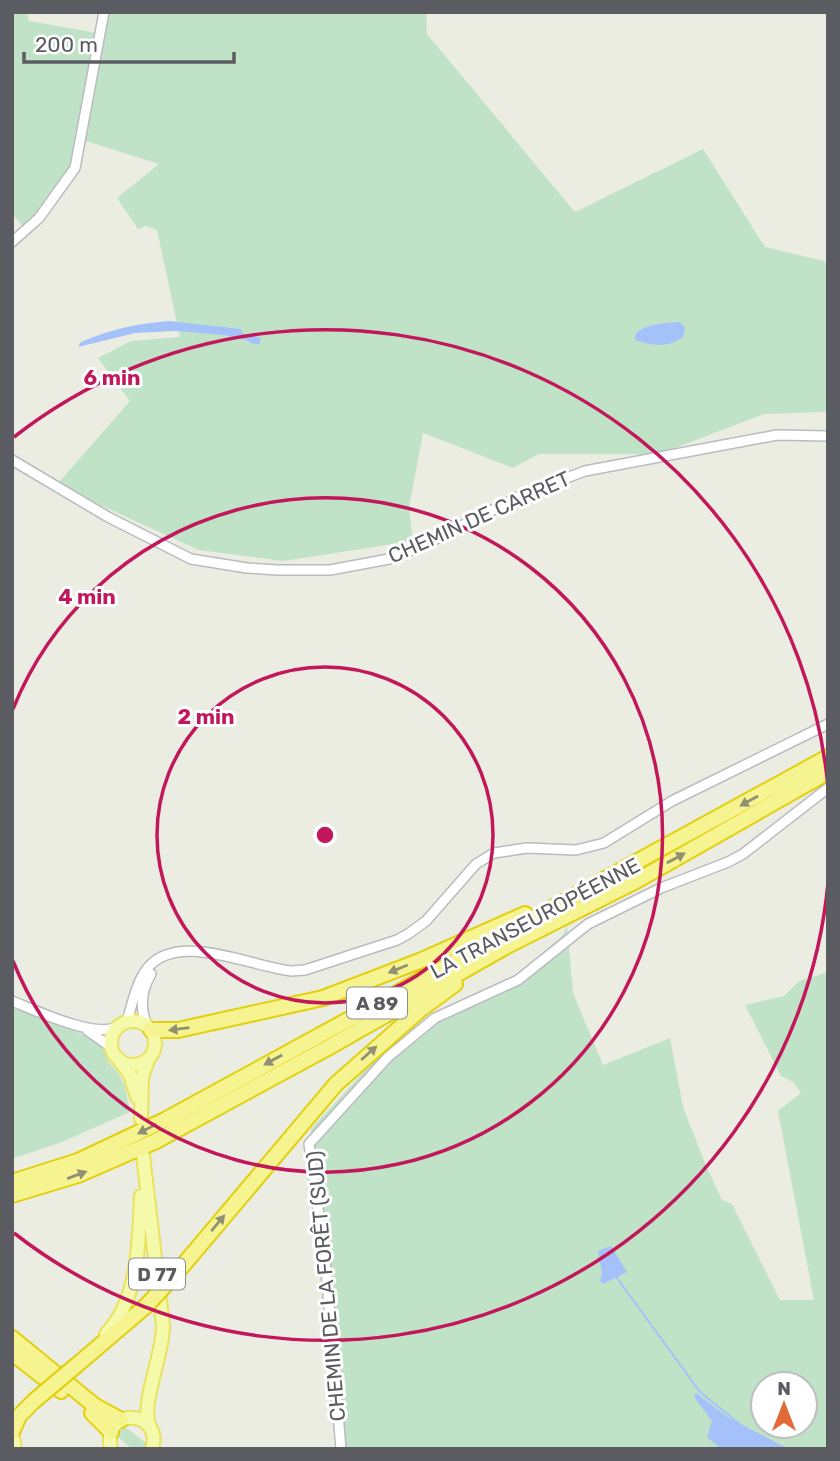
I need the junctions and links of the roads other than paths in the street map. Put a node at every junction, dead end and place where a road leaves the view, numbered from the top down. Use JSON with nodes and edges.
{"nodes":[{"id":1,"x":104,"y":12,"type":"edge"},
{"id":2,"x":12,"y":242,"type":"edge"},
{"id":3,"x":828,"y":436,"type":"edge"},
{"id":4,"x":12,"y":460,"type":"edge"},
{"id":5,"x":828,"y":724,"type":"edge"},
{"id":6,"x":828,"y":757,"type":"edge"},
{"id":7,"x":828,"y":772,"type":"edge"},
{"id":8,"x":828,"y":788,"type":"edge"},
{"id":9,"x":549,"y":911,"type":"junction"},
{"id":10,"x":507,"y":946,"type":"junction"},
{"id":11,"x":169,"y":955,"type":"junction"},
{"id":12,"x":12,"y":1001,"type":"edge"},
{"id":13,"x":122,"y":1024,"type":"junction"},
{"id":14,"x":79,"y":1026,"type":"junction"},
{"id":15,"x":149,"y":1027,"type":"junction"},
{"id":16,"x":111,"y":1047,"type":"junction"},
{"id":17,"x":148,"y":1060,"type":"junction"},
{"id":18,"x":121,"y":1062,"type":"junction"},
{"id":19,"x":12,"y":1182,"type":"edge"},
{"id":20,"x":12,"y":1195,"type":"edge"},
{"id":21,"x":12,"y":1338,"type":"edge"},
{"id":22,"x":12,"y":1353,"type":"edge"},
{"id":23,"x":77,"y":1363,"type":"junction"},
{"id":24,"x":154,"y":1380,"type":"junction"},
{"id":25,"x":33,"y":1400,"type":"junction"},
{"id":26,"x":12,"y":1416,"type":"edge"},
{"id":27,"x":149,"y":1425,"type":"junction"},
{"id":28,"x":12,"y":1432,"type":"edge"},
{"id":29,"x":115,"y":1436,"type":"edge"},
{"id":30,"x":12,"y":1438,"type":"edge"},
{"id":31,"x":154,"y":1447,"type":"edge"},
{"id":32,"x":15,"y":1449,"type":"edge"},
{"id":33,"x":341,"y":1449,"type":"edge"}],
"edges":[{"from":1,"to":2,"type":"street"},
{"from":3,"to":4,"type":"street","name":"CHEMIN DE CARRET"},
{"from":5,"to":11,"type":"street"},
{"from":6,"to":9,"type":"highway","name":"LA TRANSEUROPÉENNE","number":"A 89","one_way":true},
{"from":10,"to":7,"type":"highway","name":"LA TRANSEUROPÉENNE","number":"A 89","one_way":true},
{"from":8,"to":33,"type":"street","name":"CHEMIN DE LA FORÊT (SUD)"},
{"from":9,"to":15,"type":"highway","one_way":true},
{"from":9,"to":19,"type":"highway","name":"LA TRANSEUROPÉENNE","number":"A 89","one_way":true},
{"from":20,"to":10,"type":"highway","name":"LA TRANSEUROPÉENNE","number":"A 89","one_way":true},
{"from":23,"to":10,"type":"highway","one_way":true,"bridge":true},
{"from":11,"to":13,"type":"street"},
{"from":11,"to":15,"type":"street"},
{"from":12,"to":14,"type":"street"},
{"from":13,"to":14,"type":"street"},
{"from":13,"to":15,"type":"main road"},
{"from":13,"to":16,"type":"main road"},
{"from":14,"to":16,"type":"street"},
{"from":15,"to":17,"type":"main road"},
{"from":16,"to":18,"type":"main road"},
{"from":17,"to":18,"type":"main road"},
{"from":17,"to":18,"type":"main road"},
{"from":21,"to":29,"type":"highway"},
{"from":22,"to":29,"type":"highway"},
{"from":23,"to":24,"type":"main road","number":"D 77"},
{"from":23,"to":25,"type":"highway","bridge":true},
{"from":24,"to":27,"type":"main road","number":"D 77"},
{"from":24,"to":29,"type":"main road","number":"D 77"},
{"from":25,"to":26,"type":"main road"},
{"from":25,"to":28,"type":"highway"},
{"from":27,"to":29,"type":"main road"},
{"from":27,"to":31,"type":"main road"},
{"from":28,"to":30,"type":"main road"},
{"from":30,"to":32,"type":"main road"}]}
